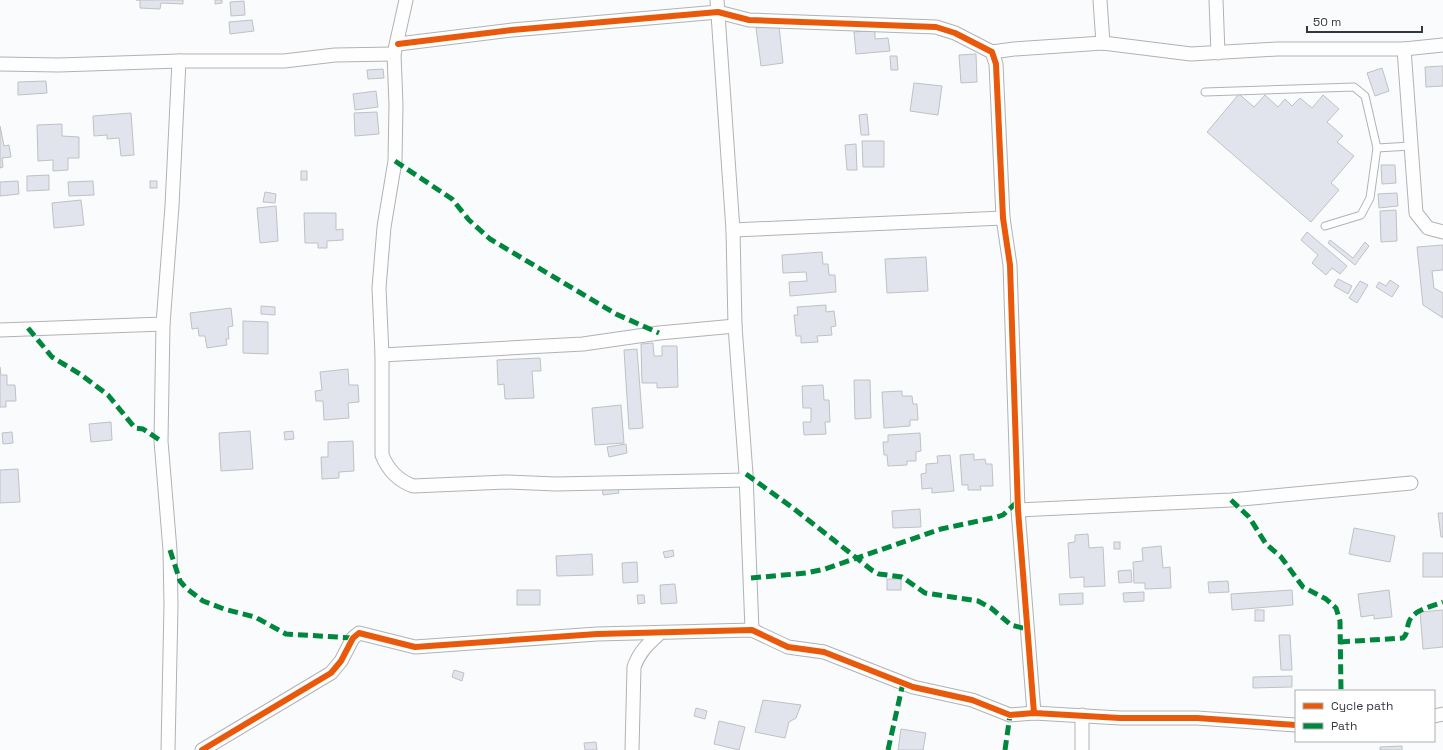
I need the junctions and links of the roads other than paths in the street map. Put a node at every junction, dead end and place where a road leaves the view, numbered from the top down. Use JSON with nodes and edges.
{"nodes":[{"id":1,"x":406,"y":0,"type":"edge"},
{"id":2,"x":1100,"y":0,"type":"edge"},
{"id":3,"x":1216,"y":0,"type":"edge"},
{"id":4,"x":717,"y":6,"type":"edge"},
{"id":5,"x":1103,"y":43,"type":"junction"},
{"id":6,"x":1443,"y":46,"type":"edge"},
{"id":7,"x":396,"y":49,"type":"junction"},
{"id":8,"x":1404,"y":49,"type":"junction"},
{"id":9,"x":992,"y":52,"type":"junction"},
{"id":10,"x":1218,"y":54,"type":"junction"},
{"id":11,"x":179,"y":61,"type":"junction"},
{"id":12,"x":0,"y":64,"type":"edge"},
{"id":13,"x":1205,"y":92,"type":"dead end"},
{"id":14,"x":1410,"y":146,"type":"junction"},
{"id":15,"x":1377,"y":148,"type":"junction"},
{"id":16,"x":1002,"y":218,"type":"junction"},
{"id":17,"x":1325,"y":226,"type":"dead end"},
{"id":18,"x":733,"y":230,"type":"junction"},
{"id":19,"x":1443,"y":232,"type":"edge"},
{"id":20,"x":163,"y":324,"type":"junction"},
{"id":21,"x":735,"y":326,"type":"junction"},
{"id":22,"x":0,"y":330,"type":"edge"},
{"id":23,"x":382,"y":355,"type":"junction"},
{"id":24,"x":747,"y":480,"type":"junction"},
{"id":25,"x":1411,"y":483,"type":"dead end"},
{"id":26,"x":1018,"y":510,"type":"junction"},
{"id":27,"x":752,"y":630,"type":"junction"},
{"id":28,"x":659,"y":634,"type":"junction"},
{"id":29,"x":1034,"y":713,"type":"junction"},
{"id":30,"x":1082,"y":715,"type":"junction"},
{"id":31,"x":1295,"y":725,"type":"edge"},
{"id":32,"x":168,"y":750,"type":"edge"},
{"id":33,"x":202,"y":750,"type":"edge"},
{"id":34,"x":632,"y":750,"type":"edge"},
{"id":35,"x":1082,"y":750,"type":"edge"}],
"edges":[{"from":1,"to":7,"type":"street"},
{"from":2,"to":5,"type":"street"},
{"from":3,"to":10,"type":"street"},
{"from":4,"to":7,"type":"street"},
{"from":4,"to":9,"type":"street"},
{"from":4,"to":18,"type":"street"},
{"from":5,"to":9,"type":"street"},
{"from":5,"to":10,"type":"street"},
{"from":6,"to":8,"type":"street"},
{"from":7,"to":11,"type":"street"},
{"from":7,"to":23,"type":"street"},
{"from":8,"to":10,"type":"street"},
{"from":8,"to":14,"type":"street"},
{"from":9,"to":16,"type":"street"},
{"from":11,"to":12,"type":"street"},
{"from":11,"to":20,"type":"street"},
{"from":13,"to":15,"type":"lane"},
{"from":14,"to":15,"type":"lane"},
{"from":14,"to":19,"type":"street"},
{"from":15,"to":17,"type":"lane"},
{"from":16,"to":18,"type":"street"},
{"from":16,"to":26,"type":"street"},
{"from":18,"to":21,"type":"street"},
{"from":20,"to":22,"type":"street"},
{"from":20,"to":32,"type":"street"},
{"from":21,"to":23,"type":"street"},
{"from":21,"to":24,"type":"street"},
{"from":23,"to":24,"type":"street"},
{"from":24,"to":27,"type":"street"},
{"from":25,"to":26,"type":"street"},
{"from":26,"to":29,"type":"street"},
{"from":27,"to":28,"type":"street"},
{"from":27,"to":29,"type":"street"},
{"from":28,"to":33,"type":"street"},
{"from":28,"to":34,"type":"street"},
{"from":29,"to":30,"type":"street"},
{"from":30,"to":31,"type":"street"},
{"from":30,"to":35,"type":"street"}]}
